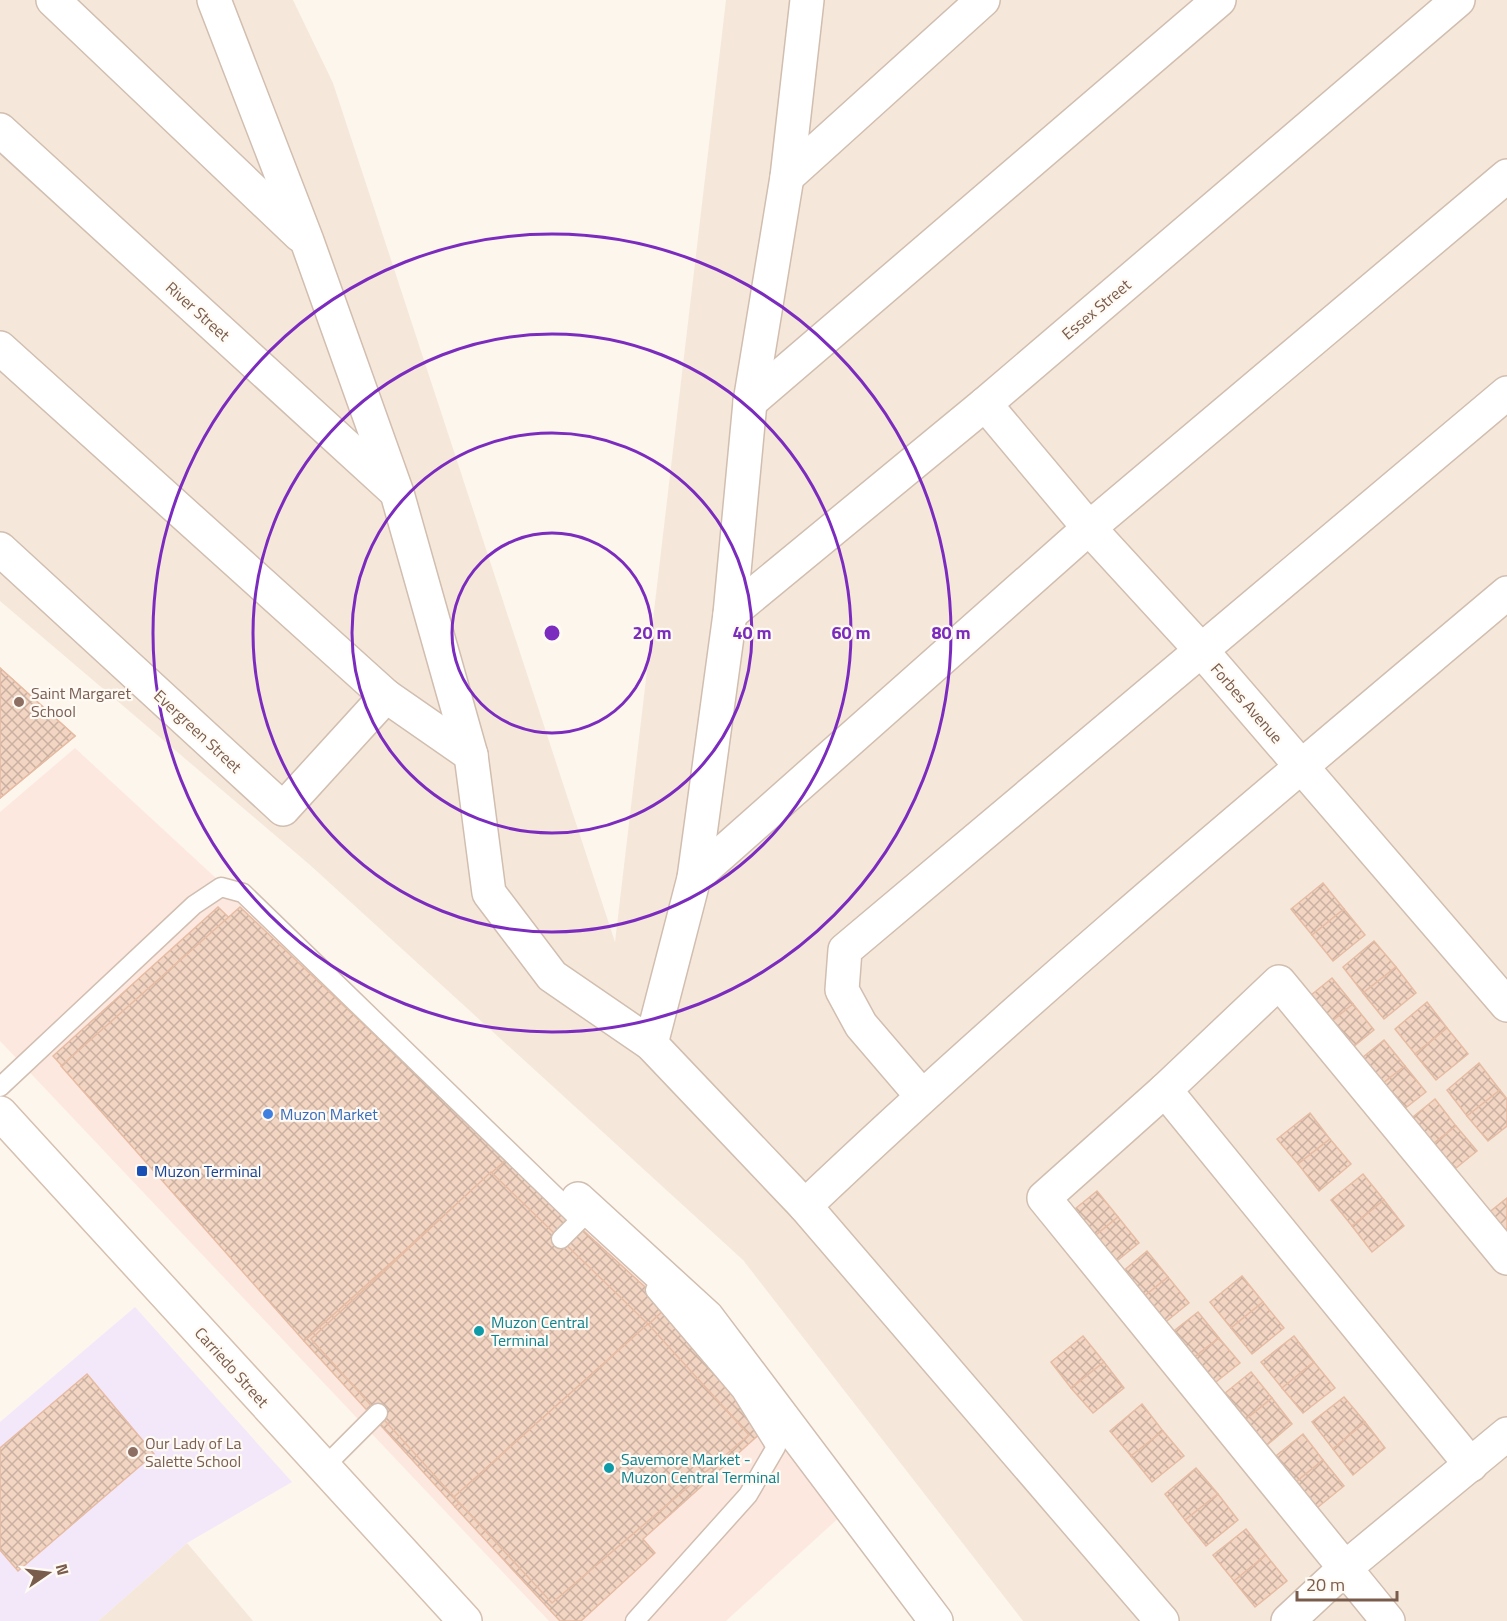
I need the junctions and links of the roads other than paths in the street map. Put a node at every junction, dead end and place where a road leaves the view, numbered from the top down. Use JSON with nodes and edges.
{"nodes":[{"id":1,"x":54,"y":0,"type":"edge"},
{"id":2,"x":214,"y":0,"type":"edge"},
{"id":3,"x":807,"y":0,"type":"edge"},
{"id":4,"x":1220,"y":0,"type":"edge"},
{"id":5,"x":1458,"y":0,"type":"edge"},
{"id":6,"x":979,"y":2,"type":"edge"},
{"id":7,"x":0,"y":130,"type":"edge"},
{"id":8,"x":1507,"y":176,"type":"edge"},
{"id":9,"x":787,"y":177,"type":"junction"},
{"id":10,"x":307,"y":241,"type":"junction"},
{"id":11,"x":0,"y":348,"type":"edge"},
{"id":12,"x":1507,"y":393,"type":"edge"},
{"id":13,"x":750,"y":402,"type":"junction"},
{"id":14,"x":985,"y":404,"type":"junction"},
{"id":15,"x":397,"y":493,"type":"junction"},
{"id":16,"x":1089,"y":528,"type":"junction"},
{"id":17,"x":0,"y":549,"type":"edge"},
{"id":18,"x":1507,"y":593,"type":"edge"},
{"id":19,"x":730,"y":614,"type":"junction"},
{"id":20,"x":1201,"y":650,"type":"junction"},
{"id":21,"x":386,"y":696,"type":"junction"},
{"id":22,"x":471,"y":756,"type":"junction"},
{"id":23,"x":1302,"y":766,"type":"junction"},
{"id":24,"x":694,"y":878,"type":"junction"},
{"id":25,"x":1507,"y":1005,"type":"edge"},
{"id":26,"x":651,"y":1044,"type":"junction"},
{"id":27,"x":0,"y":1087,"type":"edge"},
{"id":28,"x":1164,"y":1090,"type":"junction"},
{"id":29,"x":921,"y":1095,"type":"junction"},
{"id":30,"x":0,"y":1113,"type":"edge"},
{"id":31,"x":805,"y":1206,"type":"junction"},
{"id":32,"x":579,"y":1209,"type":"junction"},
{"id":33,"x":561,"y":1239,"type":"dead end"},
{"id":34,"x":1507,"y":1258,"type":"edge"},
{"id":35,"x":378,"y":1413,"type":"dead end"},
{"id":36,"x":1507,"y":1434,"type":"edge"},
{"id":37,"x":1471,"y":1465,"type":"junction"},
{"id":38,"x":324,"y":1467,"type":"junction"},
{"id":39,"x":1345,"y":1568,"type":"junction"},
{"id":40,"x":465,"y":1621,"type":"edge"},
{"id":41,"x":635,"y":1621,"type":"edge"},
{"id":42,"x":936,"y":1621,"type":"edge"},
{"id":43,"x":1162,"y":1621,"type":"edge"},
{"id":44,"x":1288,"y":1621,"type":"edge"},
{"id":45,"x":1388,"y":1621,"type":"edge"}],
"edges":[{"from":1,"to":10,"type":"street"},
{"from":2,"to":10,"type":"street"},
{"from":3,"to":9,"type":"street"},
{"from":4,"to":13,"type":"street"},
{"from":5,"to":14,"type":"street","name":"Essex Street"},
{"from":6,"to":9,"type":"street"},
{"from":7,"to":15,"type":"street","name":"River Street"},
{"from":8,"to":16,"type":"street"},
{"from":9,"to":13,"type":"street"},
{"from":10,"to":15,"type":"street"},
{"from":11,"to":21,"type":"street"},
{"from":12,"to":20,"type":"street"},
{"from":13,"to":19,"type":"street"},
{"from":14,"to":16,"type":"street","name":"Forbes Avenue"},
{"from":14,"to":19,"type":"street","name":"Essex Street"},
{"from":15,"to":22,"type":"street"},
{"from":16,"to":20,"type":"street","name":"Forbes Avenue"},
{"from":16,"to":24,"type":"street"},
{"from":17,"to":21,"type":"street","name":"Evergreen Street"},
{"from":18,"to":23,"type":"street"},
{"from":19,"to":24,"type":"street"},
{"from":20,"to":23,"type":"street","name":"Forbes Avenue"},
{"from":20,"to":29,"type":"street"},
{"from":21,"to":22,"type":"street"},
{"from":22,"to":26,"type":"street"},
{"from":23,"to":25,"type":"street","name":"Forbes Avenue"},
{"from":23,"to":29,"type":"street"},
{"from":24,"to":26,"type":"street"},
{"from":26,"to":31,"type":"street"},
{"from":27,"to":32,"type":"lane"},
{"from":28,"to":34,"type":"street"},
{"from":28,"to":37,"type":"street"},
{"from":28,"to":39,"type":"street"},
{"from":29,"to":31,"type":"street"},
{"from":30,"to":38,"type":"street","name":"Carriedo Street"},
{"from":31,"to":43,"type":"street"},
{"from":32,"to":33,"type":"lane"},
{"from":32,"to":41,"type":"lane"},
{"from":32,"to":42,"type":"street"},
{"from":35,"to":38,"type":"lane"},
{"from":36,"to":37,"type":"street"},
{"from":37,"to":39,"type":"street"},
{"from":38,"to":40,"type":"street","name":"Carriedo Street"},
{"from":39,"to":44,"type":"street"},
{"from":39,"to":45,"type":"street"}]}
